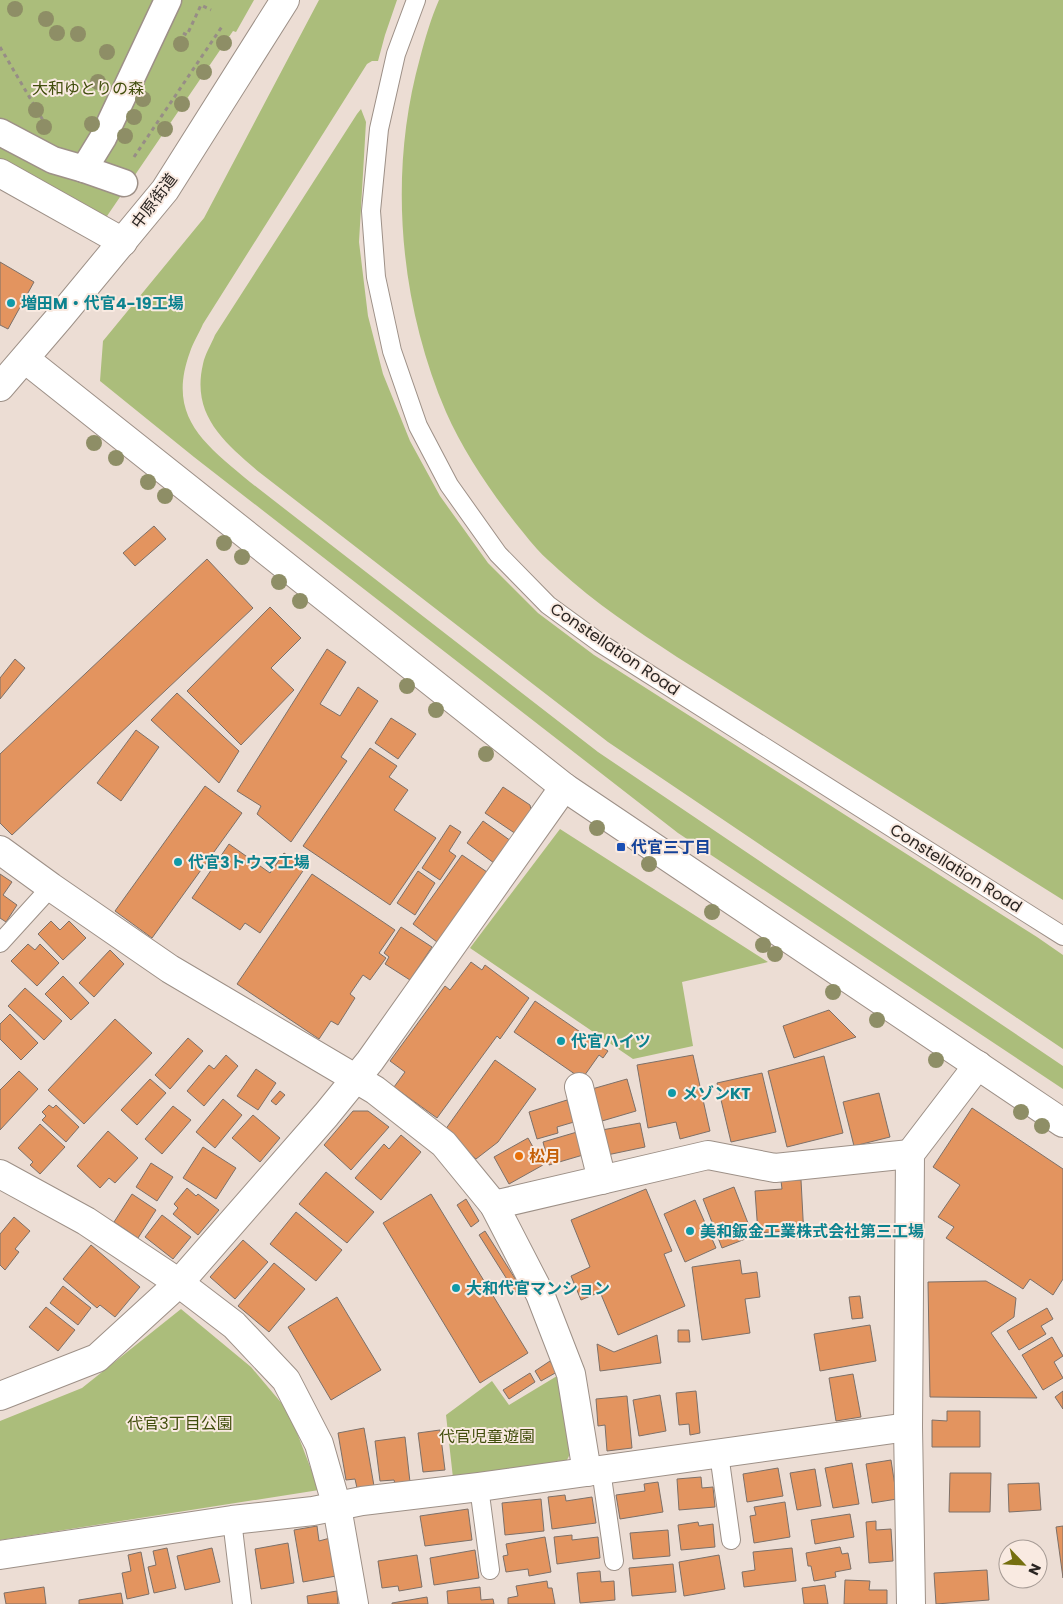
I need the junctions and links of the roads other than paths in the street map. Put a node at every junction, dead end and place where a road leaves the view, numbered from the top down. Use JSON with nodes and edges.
{"nodes":[{"id":1,"x":168,"y":0,"type":"edge"},
{"id":2,"x":285,"y":0,"type":"edge"},
{"id":3,"x":416,"y":0,"type":"edge"},
{"id":4,"x":0,"y":132,"type":"edge"},
{"id":5,"x":84,"y":169,"type":"junction"},
{"id":6,"x":128,"y":172,"type":"road end"},
{"id":7,"x":0,"y":173,"type":"edge"},
{"id":8,"x":123,"y":242,"type":"junction"},
{"id":9,"x":25,"y":359,"type":"junction"},
{"id":10,"x":0,"y":386,"type":"edge"},
{"id":11,"x":564,"y":787,"type":"junction"},
{"id":12,"x":0,"y":850,"type":"edge"},
{"id":13,"x":51,"y":887,"type":"junction"},
{"id":14,"x":1063,"y":936,"type":"edge"},
{"id":15,"x":0,"y":944,"type":"edge"},
{"id":16,"x":978,"y":1065,"type":"junction"},
{"id":17,"x":355,"y":1079,"type":"junction"},
{"id":18,"x":579,"y":1087,"type":"dead end"},
{"id":19,"x":1063,"y":1123,"type":"edge"},
{"id":20,"x":910,"y":1154,"type":"junction"},
{"id":21,"x":0,"y":1174,"type":"edge"},
{"id":22,"x":602,"y":1180,"type":"junction"},
{"id":23,"x":494,"y":1205,"type":"junction"},
{"id":24,"x":178,"y":1283,"type":"junction"},
{"id":25,"x":0,"y":1396,"type":"edge"},
{"id":26,"x":908,"y":1428,"type":"junction"},
{"id":27,"x":719,"y":1454,"type":"junction"},
{"id":28,"x":594,"y":1471,"type":"junction"},
{"id":29,"x":479,"y":1487,"type":"junction"},
{"id":30,"x":337,"y":1507,"type":"junction"},
{"id":31,"x":232,"y":1520,"type":"junction"},
{"id":32,"x":731,"y":1540,"type":"dead end"},
{"id":33,"x":0,"y":1555,"type":"edge"},
{"id":34,"x":614,"y":1561,"type":"dead end"},
{"id":35,"x":490,"y":1570,"type":"dead end"},
{"id":36,"x":242,"y":1604,"type":"edge"},
{"id":37,"x":354,"y":1604,"type":"edge"},
{"id":38,"x":911,"y":1604,"type":"edge"}],
"edges":[{"from":1,"to":5,"type":"street"},
{"from":2,"to":8,"type":"street","name":"中原街道"},
{"from":3,"to":14,"type":"lane","name":"Constellation Road"},
{"from":4,"to":5,"type":"street"},
{"from":5,"to":6,"type":"street"},
{"from":7,"to":8,"type":"street"},
{"from":8,"to":9,"type":"street","name":"中原街道"},
{"from":9,"to":10,"type":"street","name":"中原街道"},
{"from":9,"to":11,"type":"street"},
{"from":11,"to":16,"type":"street"},
{"from":11,"to":17,"type":"street"},
{"from":12,"to":13,"type":"street"},
{"from":13,"to":15,"type":"lane"},
{"from":13,"to":17,"type":"street"},
{"from":16,"to":19,"type":"street"},
{"from":16,"to":20,"type":"street"},
{"from":17,"to":23,"type":"street"},
{"from":17,"to":24,"type":"street"},
{"from":18,"to":22,"type":"street"},
{"from":20,"to":22,"type":"street"},
{"from":20,"to":26,"type":"street"},
{"from":21,"to":24,"type":"street"},
{"from":22,"to":23,"type":"street"},
{"from":23,"to":28,"type":"street"},
{"from":24,"to":25,"type":"street"},
{"from":24,"to":30,"type":"street"},
{"from":26,"to":27,"type":"street"},
{"from":26,"to":38,"type":"street"},
{"from":27,"to":28,"type":"street"},
{"from":27,"to":32,"type":"lane"},
{"from":28,"to":29,"type":"street"},
{"from":28,"to":34,"type":"lane"},
{"from":29,"to":30,"type":"street"},
{"from":29,"to":35,"type":"lane"},
{"from":30,"to":31,"type":"street"},
{"from":30,"to":37,"type":"street"},
{"from":31,"to":33,"type":"street"},
{"from":31,"to":36,"type":"lane"}]}
